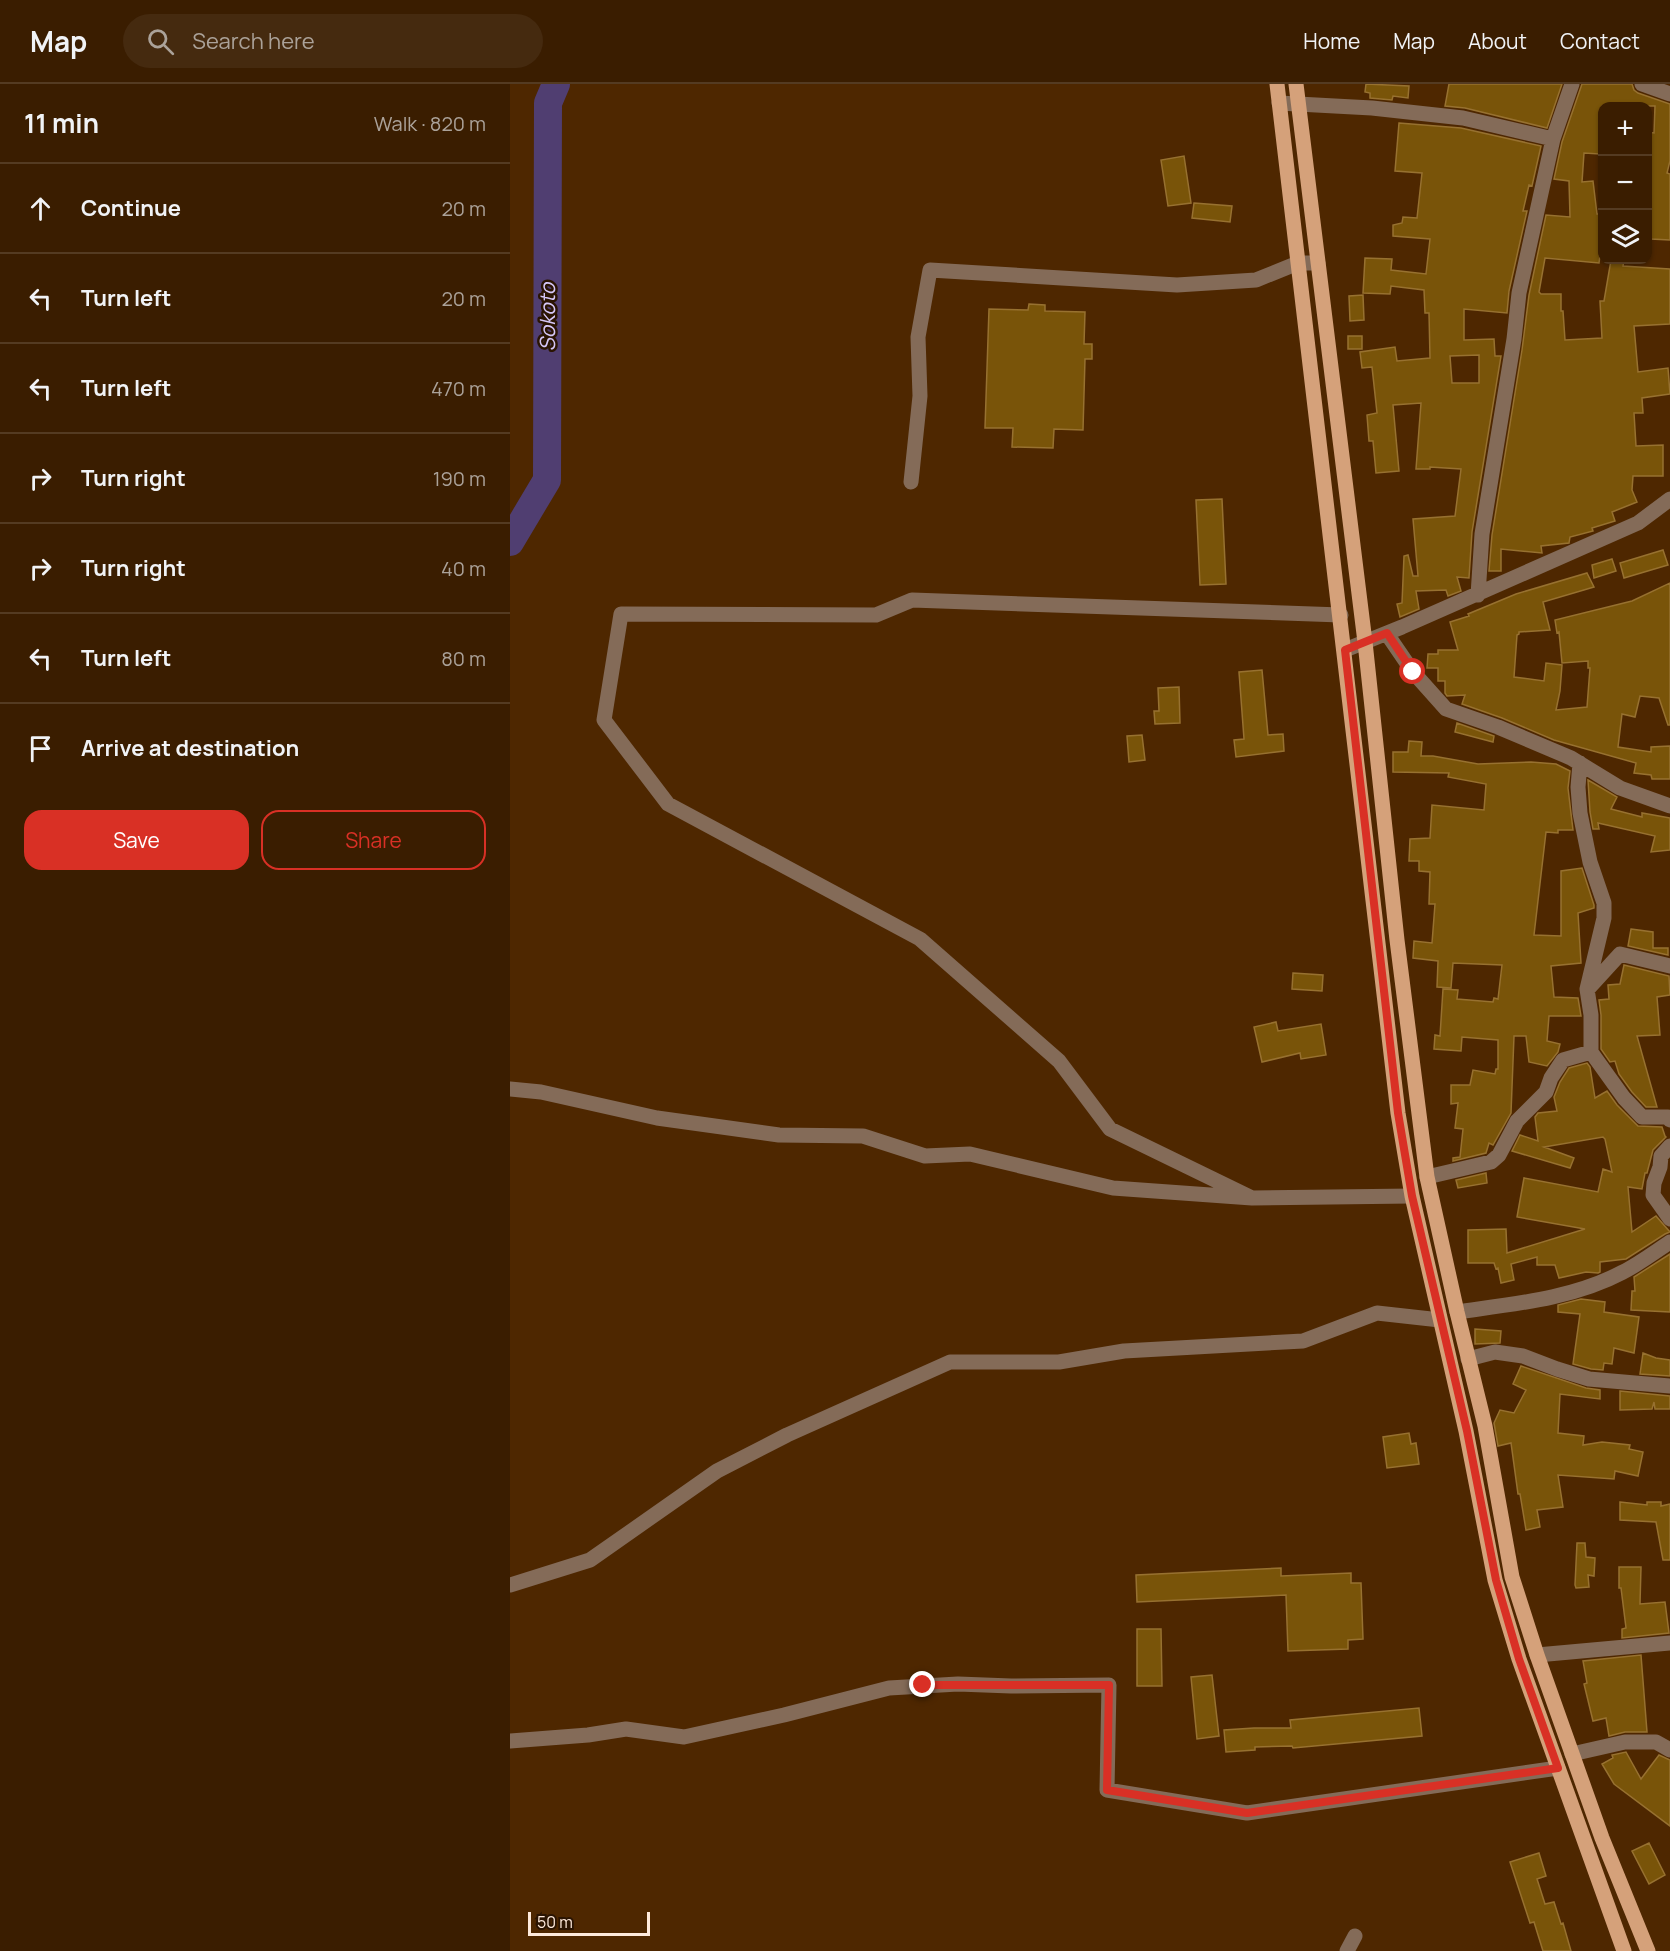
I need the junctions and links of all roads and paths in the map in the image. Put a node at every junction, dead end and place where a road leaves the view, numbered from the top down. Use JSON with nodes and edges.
{"nodes":[{"id":1,"x":1277,"y":84,"type":"edge"},
{"id":2,"x":1296,"y":84,"type":"edge"},
{"id":3,"x":1572,"y":84,"type":"edge"},
{"id":4,"x":1642,"y":84,"type":"edge"},
{"id":5,"x":1670,"y":94,"type":"edge"},
{"id":6,"x":1279,"y":103,"type":"junction"},
{"id":7,"x":1298,"y":103,"type":"junction"},
{"id":8,"x":1553,"y":139,"type":"junction"},
{"id":9,"x":1298,"y":263,"type":"junction"},
{"id":10,"x":1318,"y":263,"type":"junction"},
{"id":11,"x":911,"y":482,"type":"dead end"},
{"id":12,"x":1670,"y":499,"type":"edge"},
{"id":13,"x":1478,"y":594,"type":"junction"},
{"id":14,"x":1341,"y":615,"type":"junction"},
{"id":15,"x":1387,"y":633,"type":"junction"},
{"id":16,"x":1365,"y":642,"type":"junction"},
{"id":17,"x":1345,"y":650,"type":"junction"},
{"id":18,"x":1580,"y":763,"type":"junction"},
{"id":19,"x":1670,"y":806,"type":"edge"},
{"id":20,"x":1670,"y":966,"type":"edge"},
{"id":21,"x":1587,"y":989,"type":"junction"},
{"id":22,"x":1591,"y":1052,"type":"junction"},
{"id":23,"x":510,"y":1089,"type":"edge"},
{"id":24,"x":1670,"y":1120,"type":"edge"},
{"id":25,"x":1670,"y":1146,"type":"edge"},
{"id":26,"x":1427,"y":1177,"type":"junction"},
{"id":27,"x":1412,"y":1196,"type":"junction"},
{"id":28,"x":1252,"y":1198,"type":"junction"},
{"id":29,"x":1670,"y":1219,"type":"edge"},
{"id":30,"x":1670,"y":1242,"type":"edge"},
{"id":31,"x":1456,"y":1312,"type":"junction"},
{"id":32,"x":1440,"y":1320,"type":"junction"},
{"id":33,"x":1468,"y":1359,"type":"junction"},
{"id":34,"x":1670,"y":1386,"type":"edge"},
{"id":35,"x":510,"y":1585,"type":"edge"},
{"id":36,"x":1670,"y":1643,"type":"edge"},
{"id":37,"x":1537,"y":1655,"type":"junction"},
{"id":38,"x":510,"y":1741,"type":"edge"},
{"id":39,"x":1670,"y":1750,"type":"edge"},
{"id":40,"x":1572,"y":1754,"type":"junction"},
{"id":41,"x":1558,"y":1768,"type":"junction"},
{"id":42,"x":1355,"y":1936,"type":"dead end"},
{"id":43,"x":1347,"y":1951,"type":"edge"},
{"id":44,"x":1624,"y":1951,"type":"edge"},
{"id":45,"x":1648,"y":1951,"type":"edge"}],
"edges":[{"from":1,"to":6,"type":"main road"},
{"from":2,"to":7,"type":"main road"},
{"from":3,"to":8,"type":"street"},
{"from":4,"to":5,"type":"street"},
{"from":6,"to":7,"type":"street"},
{"from":6,"to":9,"type":"main road"},
{"from":7,"to":8,"type":"street"},
{"from":7,"to":10,"type":"main road"},
{"from":8,"to":13,"type":"street"},
{"from":9,"to":10,"type":"street"},
{"from":9,"to":11,"type":"street"},
{"from":9,"to":14,"type":"main road"},
{"from":10,"to":16,"type":"main road"},
{"from":12,"to":13,"type":"street"},
{"from":13,"to":15,"type":"street"},
{"from":14,"to":17,"type":"main road"},
{"from":14,"to":28,"type":"street"},
{"from":15,"to":16,"type":"street"},
{"from":15,"to":18,"type":"street"},
{"from":16,"to":17,"type":"street"},
{"from":16,"to":26,"type":"main road"},
{"from":17,"to":27,"type":"main road"},
{"from":18,"to":19,"type":"street"},
{"from":18,"to":21,"type":"street"},
{"from":20,"to":21,"type":"street"},
{"from":21,"to":22,"type":"street"},
{"from":22,"to":24,"type":"street"},
{"from":22,"to":26,"type":"street"},
{"from":23,"to":28,"type":"street"},
{"from":25,"to":29,"type":"street"},
{"from":26,"to":31,"type":"main road"},
{"from":27,"to":28,"type":"street"},
{"from":27,"to":32,"type":"main road"},
{"from":30,"to":31,"type":"street"},
{"from":31,"to":33,"type":"main road"},
{"from":32,"to":35,"type":"street"},
{"from":32,"to":41,"type":"main road"},
{"from":33,"to":34,"type":"street"},
{"from":33,"to":37,"type":"main road"},
{"from":36,"to":37,"type":"street"},
{"from":37,"to":40,"type":"main road"},
{"from":38,"to":41,"type":"street"},
{"from":39,"to":40,"type":"street"},
{"from":40,"to":45,"type":"main road"},
{"from":41,"to":44,"type":"main road"},
{"from":42,"to":43,"type":"street"}]}
